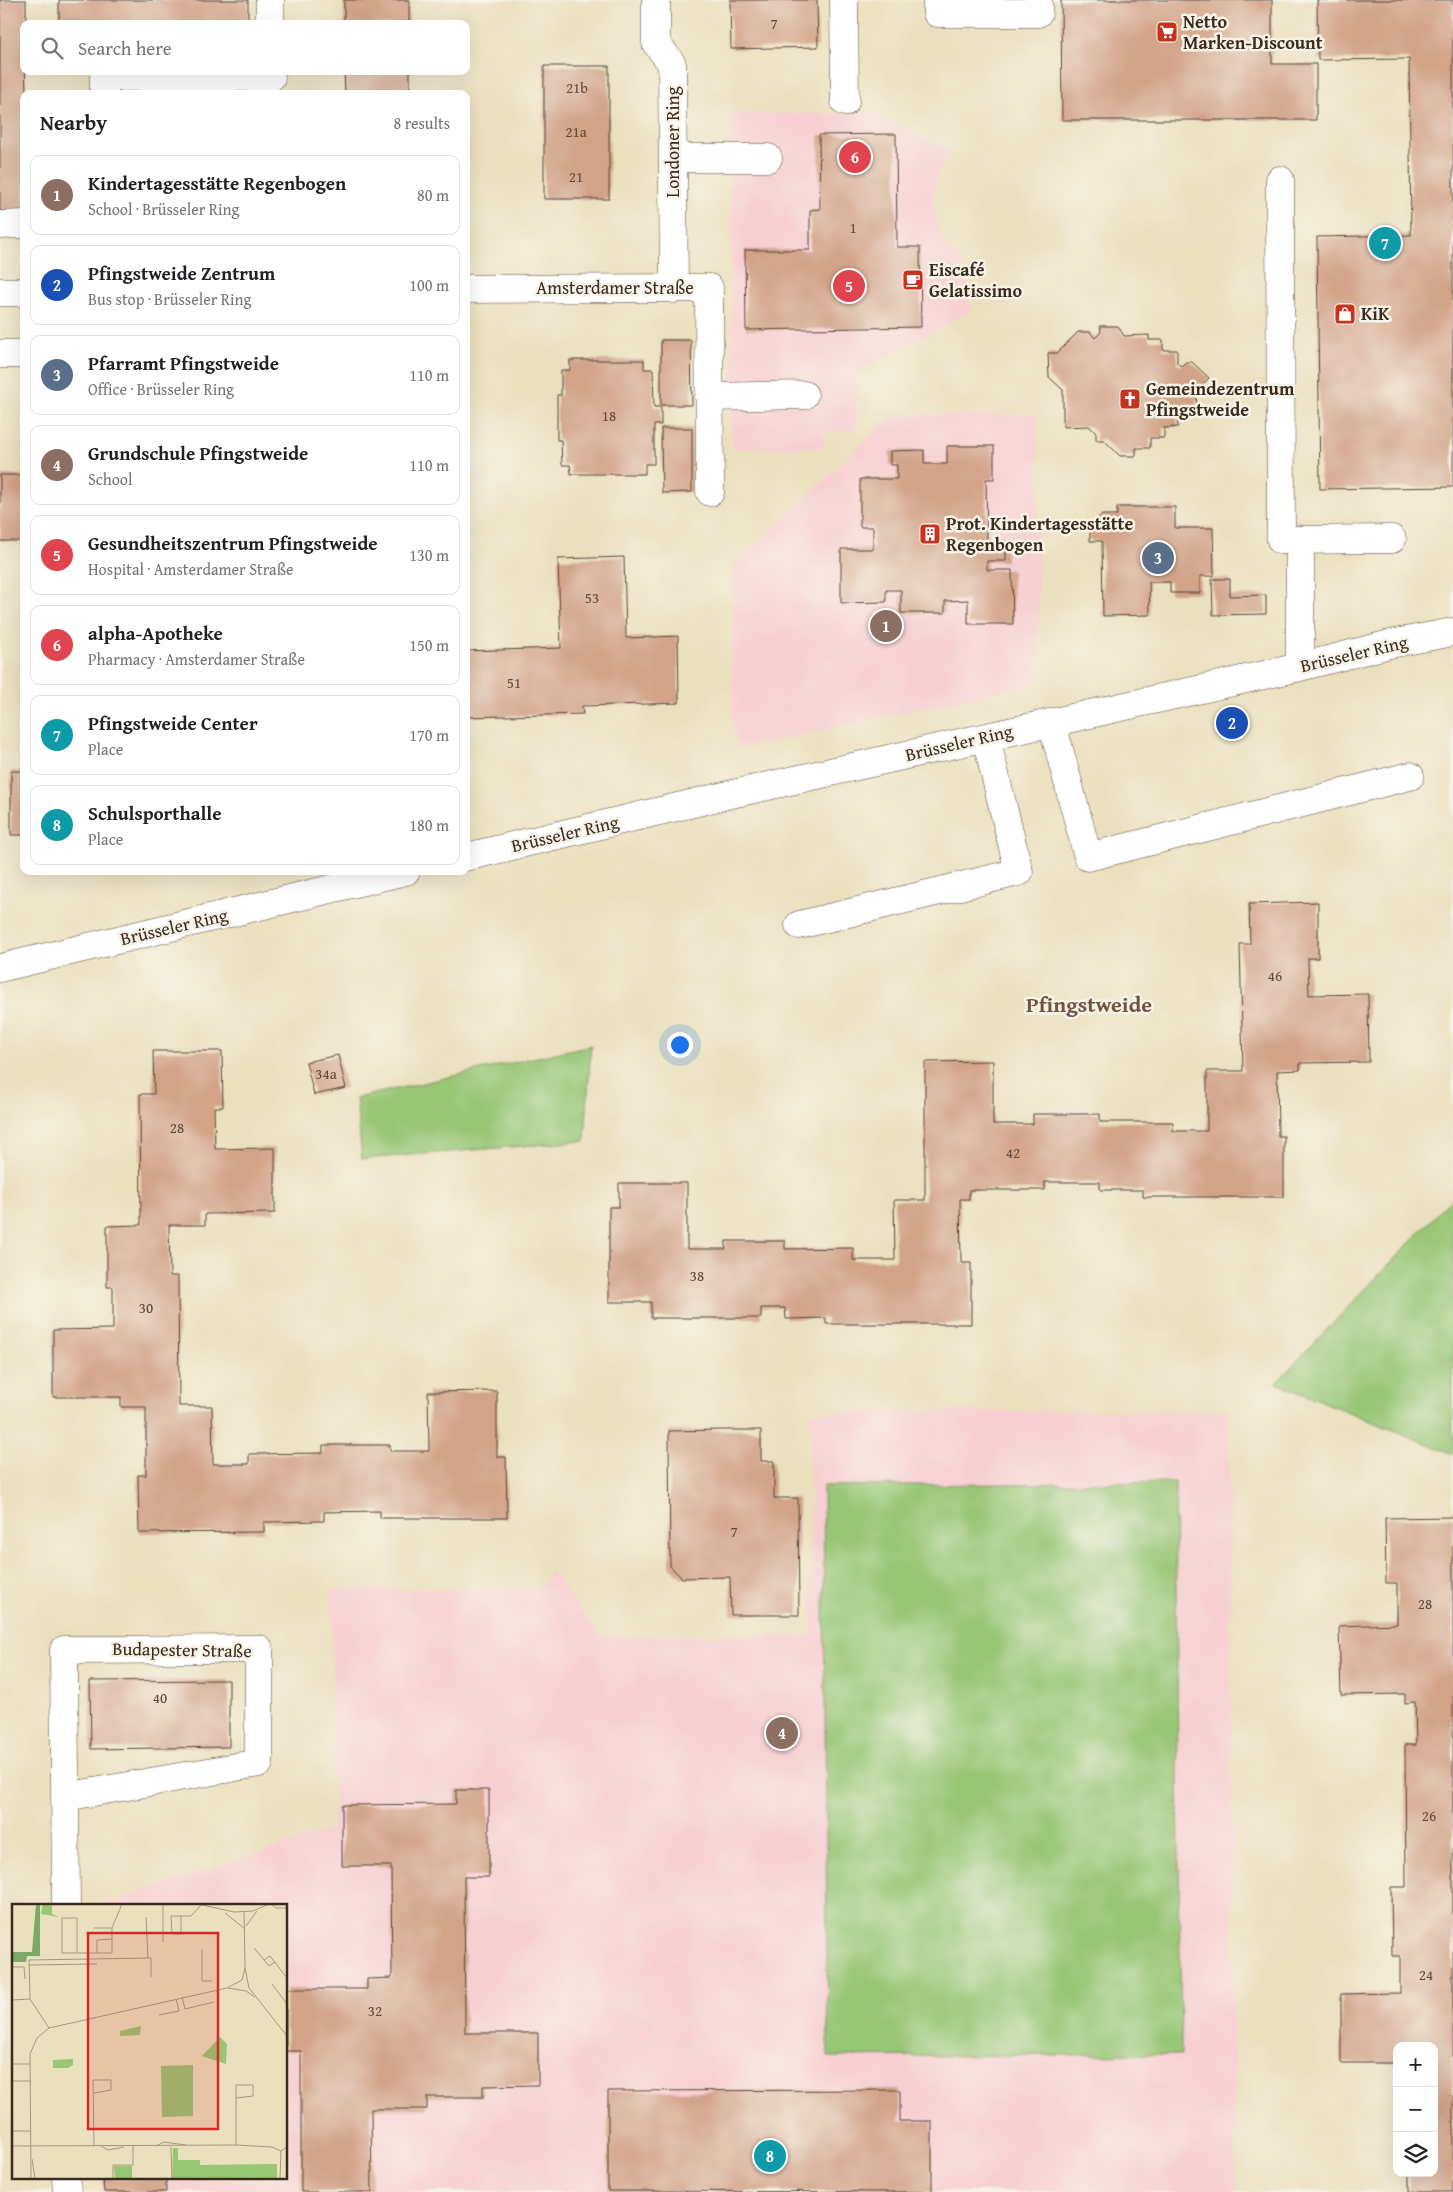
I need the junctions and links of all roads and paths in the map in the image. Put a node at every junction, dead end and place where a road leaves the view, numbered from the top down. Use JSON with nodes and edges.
{"nodes":[{"id":1,"x":270,"y":0,"type":"edge"},
{"id":2,"x":656,"y":0,"type":"edge"},
{"id":3,"x":844,"y":0,"type":"edge"},
{"id":4,"x":936,"y":0,"type":"edge"},
{"id":5,"x":1038,"y":0,"type":"edge"},
{"id":6,"x":270,"y":20,"type":"edge"},
{"id":7,"x":271,"y":81,"type":"edge"},
{"id":8,"x":104,"y":90,"type":"edge"},
{"id":9,"x":845,"y":102,"type":"dead end"},
{"id":10,"x":673,"y":158,"type":"junction"},
{"id":11,"x":768,"y":158,"type":"dead end"},
{"id":12,"x":1280,"y":180,"type":"dead end"},
{"id":13,"x":20,"y":224,"type":"edge"},
{"id":14,"x":0,"y":225,"type":"edge"},
{"id":15,"x":470,"y":288,"type":"edge"},
{"id":16,"x":674,"y":288,"type":"junction"},
{"id":17,"x":0,"y":292,"type":"edge"},
{"id":18,"x":20,"y":292,"type":"edge"},
{"id":19,"x":0,"y":354,"type":"edge"},
{"id":20,"x":20,"y":354,"type":"edge"},
{"id":21,"x":804,"y":395,"type":"dead end"},
{"id":22,"x":709,"y":396,"type":"junction"},
{"id":23,"x":710,"y":492,"type":"dead end"},
{"id":24,"x":1392,"y":539,"type":"dead end"},
{"id":25,"x":1300,"y":540,"type":"junction"},
{"id":26,"x":1453,"y":632,"type":"edge"},
{"id":27,"x":1300,"y":666,"type":"junction"},
{"id":28,"x":1052,"y":723,"type":"junction"},
{"id":29,"x":986,"y":738,"type":"junction"},
{"id":30,"x":1410,"y":776,"type":"dead end"},
{"id":31,"x":470,"y":856,"type":"edge"},
{"id":32,"x":389,"y":875,"type":"edge"},
{"id":33,"x":799,"y":925,"type":"dead end"},
{"id":34,"x":0,"y":968,"type":"edge"},
{"id":35,"x":65,"y":1797,"type":"junction"},
{"id":36,"x":66,"y":1904,"type":"edge"}],
"edges":[{"from":1,"to":6,"type":"street"},
{"from":2,"to":10,"type":"street","name":"Londoner Ring"},
{"from":3,"to":9,"type":"street"},
{"from":4,"to":5,"type":"street"},
{"from":7,"to":8,"type":"street"},
{"from":10,"to":11,"type":"street"},
{"from":10,"to":16,"type":"street","name":"Londoner Ring"},
{"from":12,"to":25,"type":"street"},
{"from":13,"to":14,"type":"street"},
{"from":15,"to":16,"type":"street","name":"Amsterdamer Straße"},
{"from":16,"to":22,"type":"street","name":"Amsterdamer Straße"},
{"from":17,"to":18,"type":"street"},
{"from":19,"to":20,"type":"street"},
{"from":21,"to":22,"type":"street"},
{"from":22,"to":23,"type":"street","name":"Amsterdamer Straße"},
{"from":24,"to":25,"type":"street"},
{"from":25,"to":27,"type":"street"},
{"from":26,"to":27,"type":"street","name":"Brüsseler Ring"},
{"from":27,"to":28,"type":"street","name":"Brüsseler Ring"},
{"from":28,"to":29,"type":"street","name":"Brüsseler Ring"},
{"from":28,"to":30,"type":"street"},
{"from":29,"to":31,"type":"street","name":"Brüsseler Ring"},
{"from":29,"to":33,"type":"street"},
{"from":32,"to":34,"type":"street","name":"Brüsseler Ring"},
{"from":35,"to":35,"type":"street","name":"Budapester Straße"},
{"from":35,"to":36,"type":"street","name":"Budapester Straße"}]}
